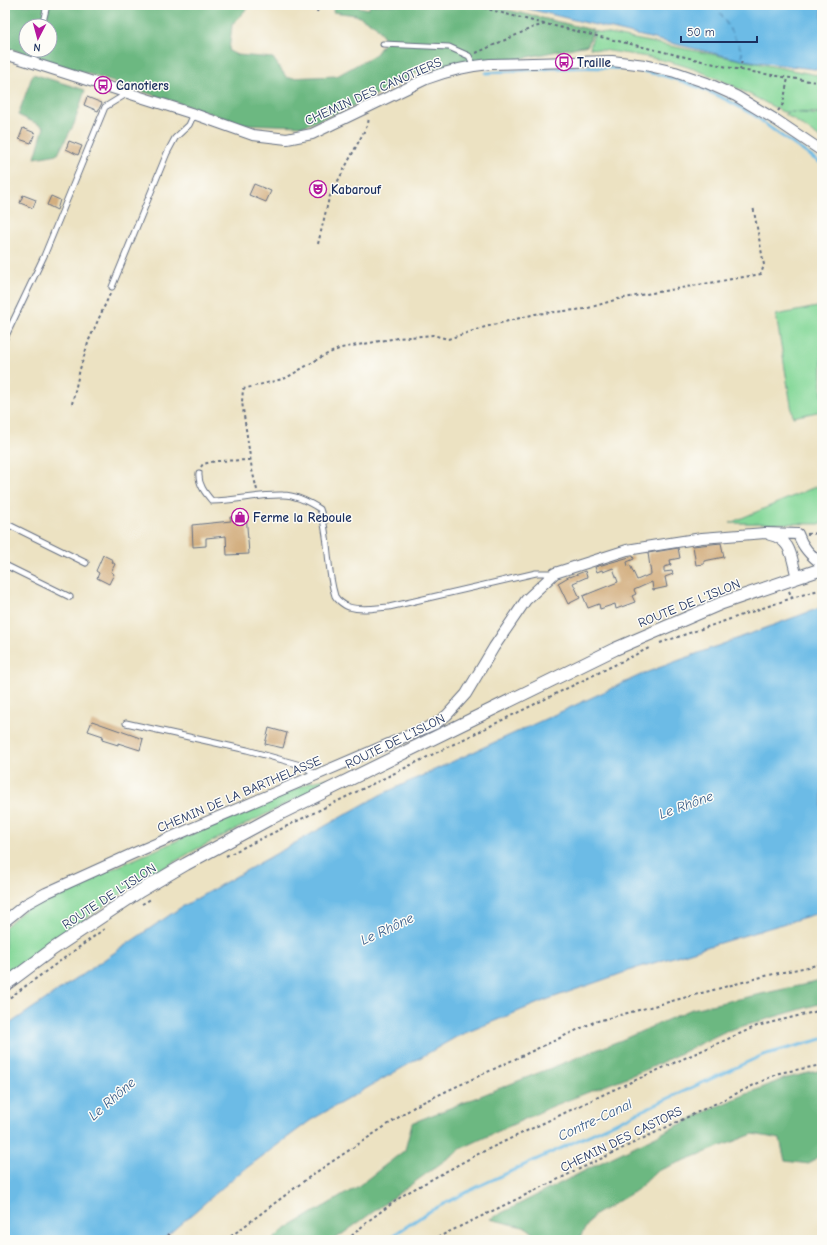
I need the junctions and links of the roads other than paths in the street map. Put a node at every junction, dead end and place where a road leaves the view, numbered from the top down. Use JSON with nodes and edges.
{"nodes":[{"id":1,"x":48,"y":5,"type":"edge"},
{"id":2,"x":44,"y":18,"type":"edge"},
{"id":3,"x":383,"y":44,"type":"dead end"},
{"id":4,"x":5,"y":54,"type":"edge"},
{"id":5,"x":33,"y":58,"type":"edge"},
{"id":6,"x":32,"y":62,"type":"junction"},
{"id":7,"x":474,"y":66,"type":"junction"},
{"id":8,"x":128,"y":93,"type":"junction"},
{"id":9,"x":194,"y":114,"type":"junction"},
{"id":10,"x":822,"y":151,"type":"edge"},
{"id":11,"x":112,"y":288,"type":"road end"},
{"id":12,"x":5,"y":338,"type":"edge"},
{"id":13,"x":198,"y":473,"type":"road end"},
{"id":14,"x":5,"y":523,"type":"edge"},
{"id":15,"x":764,"y":533,"type":"junction"},
{"id":16,"x":86,"y":563,"type":"dead end"},
{"id":17,"x":822,"y":564,"type":"edge"},
{"id":18,"x":5,"y":565,"type":"edge"},
{"id":19,"x":822,"y":569,"type":"edge"},
{"id":20,"x":556,"y":573,"type":"junction"},
{"id":21,"x":791,"y":579,"type":"junction"},
{"id":22,"x":70,"y":597,"type":"dead end"},
{"id":23,"x":126,"y":723,"type":"dead end"},
{"id":24,"x":316,"y":775,"type":"junction"},
{"id":25,"x":5,"y":921,"type":"edge"},
{"id":26,"x":5,"y":985,"type":"edge"}],
"edges":[{"from":1,"to":2,"type":"lane"},
{"from":3,"to":7,"type":"lane"},
{"from":4,"to":6,"type":"street","name":"CHEMIN DES CANOTIERS"},
{"from":5,"to":6,"type":"lane"},
{"from":6,"to":8,"type":"street","name":"CHEMIN DES CANOTIERS"},
{"from":7,"to":9,"type":"street","name":"CHEMIN DES CANOTIERS"},
{"from":7,"to":10,"type":"street","name":"CHEMIN DES CANOTIERS"},
{"from":8,"to":9,"type":"street","name":"CHEMIN DES CANOTIERS"},
{"from":8,"to":12,"type":"lane"},
{"from":9,"to":11,"type":"lane"},
{"from":13,"to":20,"type":"lane"},
{"from":14,"to":16,"type":"lane"},
{"from":15,"to":17,"type":"street","name":"CHEMIN DE LA BARTHELASSE"},
{"from":15,"to":20,"type":"street","name":"CHEMIN DE LA BARTHELASSE"},
{"from":15,"to":21,"type":"street"},
{"from":18,"to":22,"type":"lane"},
{"from":19,"to":21,"type":"street","name":"ROUTE DE L'ISLON"},
{"from":20,"to":24,"type":"street","name":"CHEMIN DE LA BARTHELASSE"},
{"from":21,"to":26,"type":"street","name":"ROUTE DE L'ISLON"},
{"from":23,"to":24,"type":"lane"},
{"from":24,"to":25,"type":"street","name":"CHEMIN DE LA BARTHELASSE"}]}
